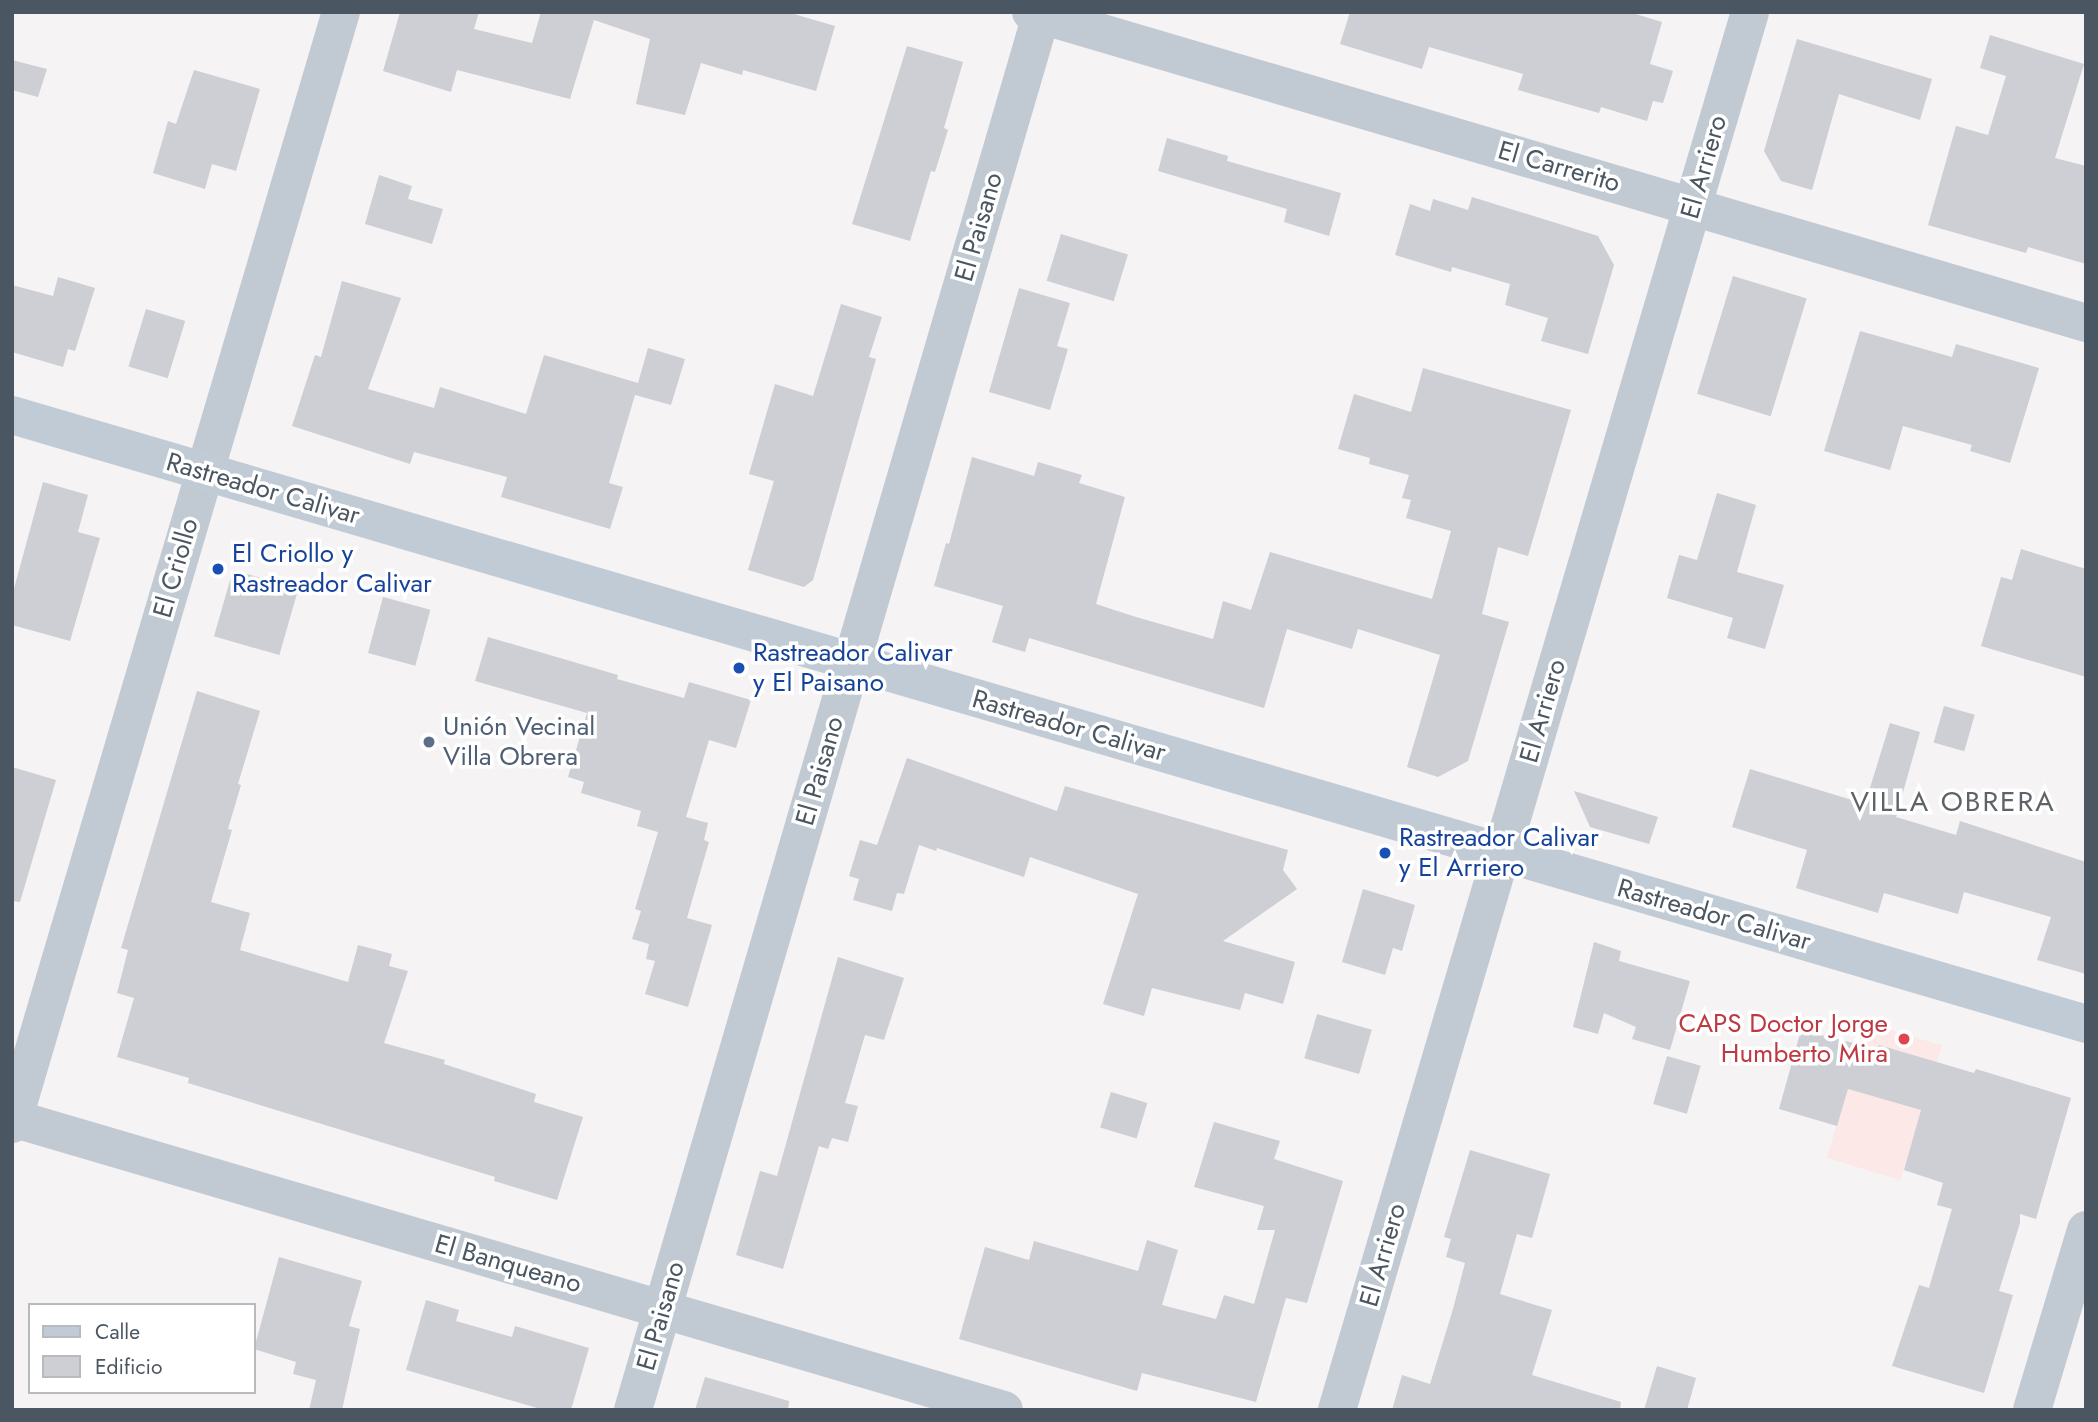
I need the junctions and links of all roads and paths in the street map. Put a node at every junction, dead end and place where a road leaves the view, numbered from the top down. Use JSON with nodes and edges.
{"nodes":[{"id":1,"x":341,"y":12,"type":"edge"},
{"id":2,"x":1750,"y":12,"type":"edge"},
{"id":3,"x":1038,"y":13,"type":"edge"},
{"id":4,"x":1692,"y":207,"type":"junction"},
{"id":5,"x":2086,"y":323,"type":"edge"},
{"id":6,"x":12,"y":415,"type":"edge"},
{"id":7,"x":205,"y":472,"type":"junction"},
{"id":8,"x":852,"y":662,"type":"junction"},
{"id":9,"x":1502,"y":852,"type":"junction"},
{"id":10,"x":2086,"y":1024,"type":"edge"},
{"id":11,"x":13,"y":1120,"type":"edge"},
{"id":12,"x":2086,"y":1230,"type":"edge"},
{"id":13,"x":662,"y":1309,"type":"junction"},
{"id":14,"x":633,"y":1410,"type":"edge"},
{"id":15,"x":1004,"y":1410,"type":"edge"},
{"id":16,"x":1337,"y":1410,"type":"edge"},
{"id":17,"x":2032,"y":1410,"type":"edge"}],
"edges":[{"from":1,"to":7,"type":"street","name":"El Criollo"},
{"from":2,"to":4,"type":"street","name":"El Arriero"},
{"from":3,"to":4,"type":"street","name":"El Carrerito"},
{"from":3,"to":8,"type":"street","name":"El Paisano"},
{"from":4,"to":5,"type":"street","name":"El Carrerito"},
{"from":4,"to":9,"type":"street","name":"El Arriero"},
{"from":6,"to":7,"type":"main road","name":"Rastreador Calivar"},
{"from":7,"to":8,"type":"main road","name":"Rastreador Calivar"},
{"from":7,"to":11,"type":"street","name":"El Criollo"},
{"from":8,"to":9,"type":"main road","name":"Rastreador Calivar"},
{"from":8,"to":13,"type":"street","name":"El Paisano"},
{"from":9,"to":10,"type":"main road","name":"Rastreador Calivar"},
{"from":9,"to":16,"type":"street","name":"El Arriero"},
{"from":11,"to":13,"type":"street","name":"El Banqueano"},
{"from":12,"to":17,"type":"street"},
{"from":13,"to":14,"type":"street","name":"El Paisano"},
{"from":13,"to":15,"type":"street","name":"El Banqueano"}]}
